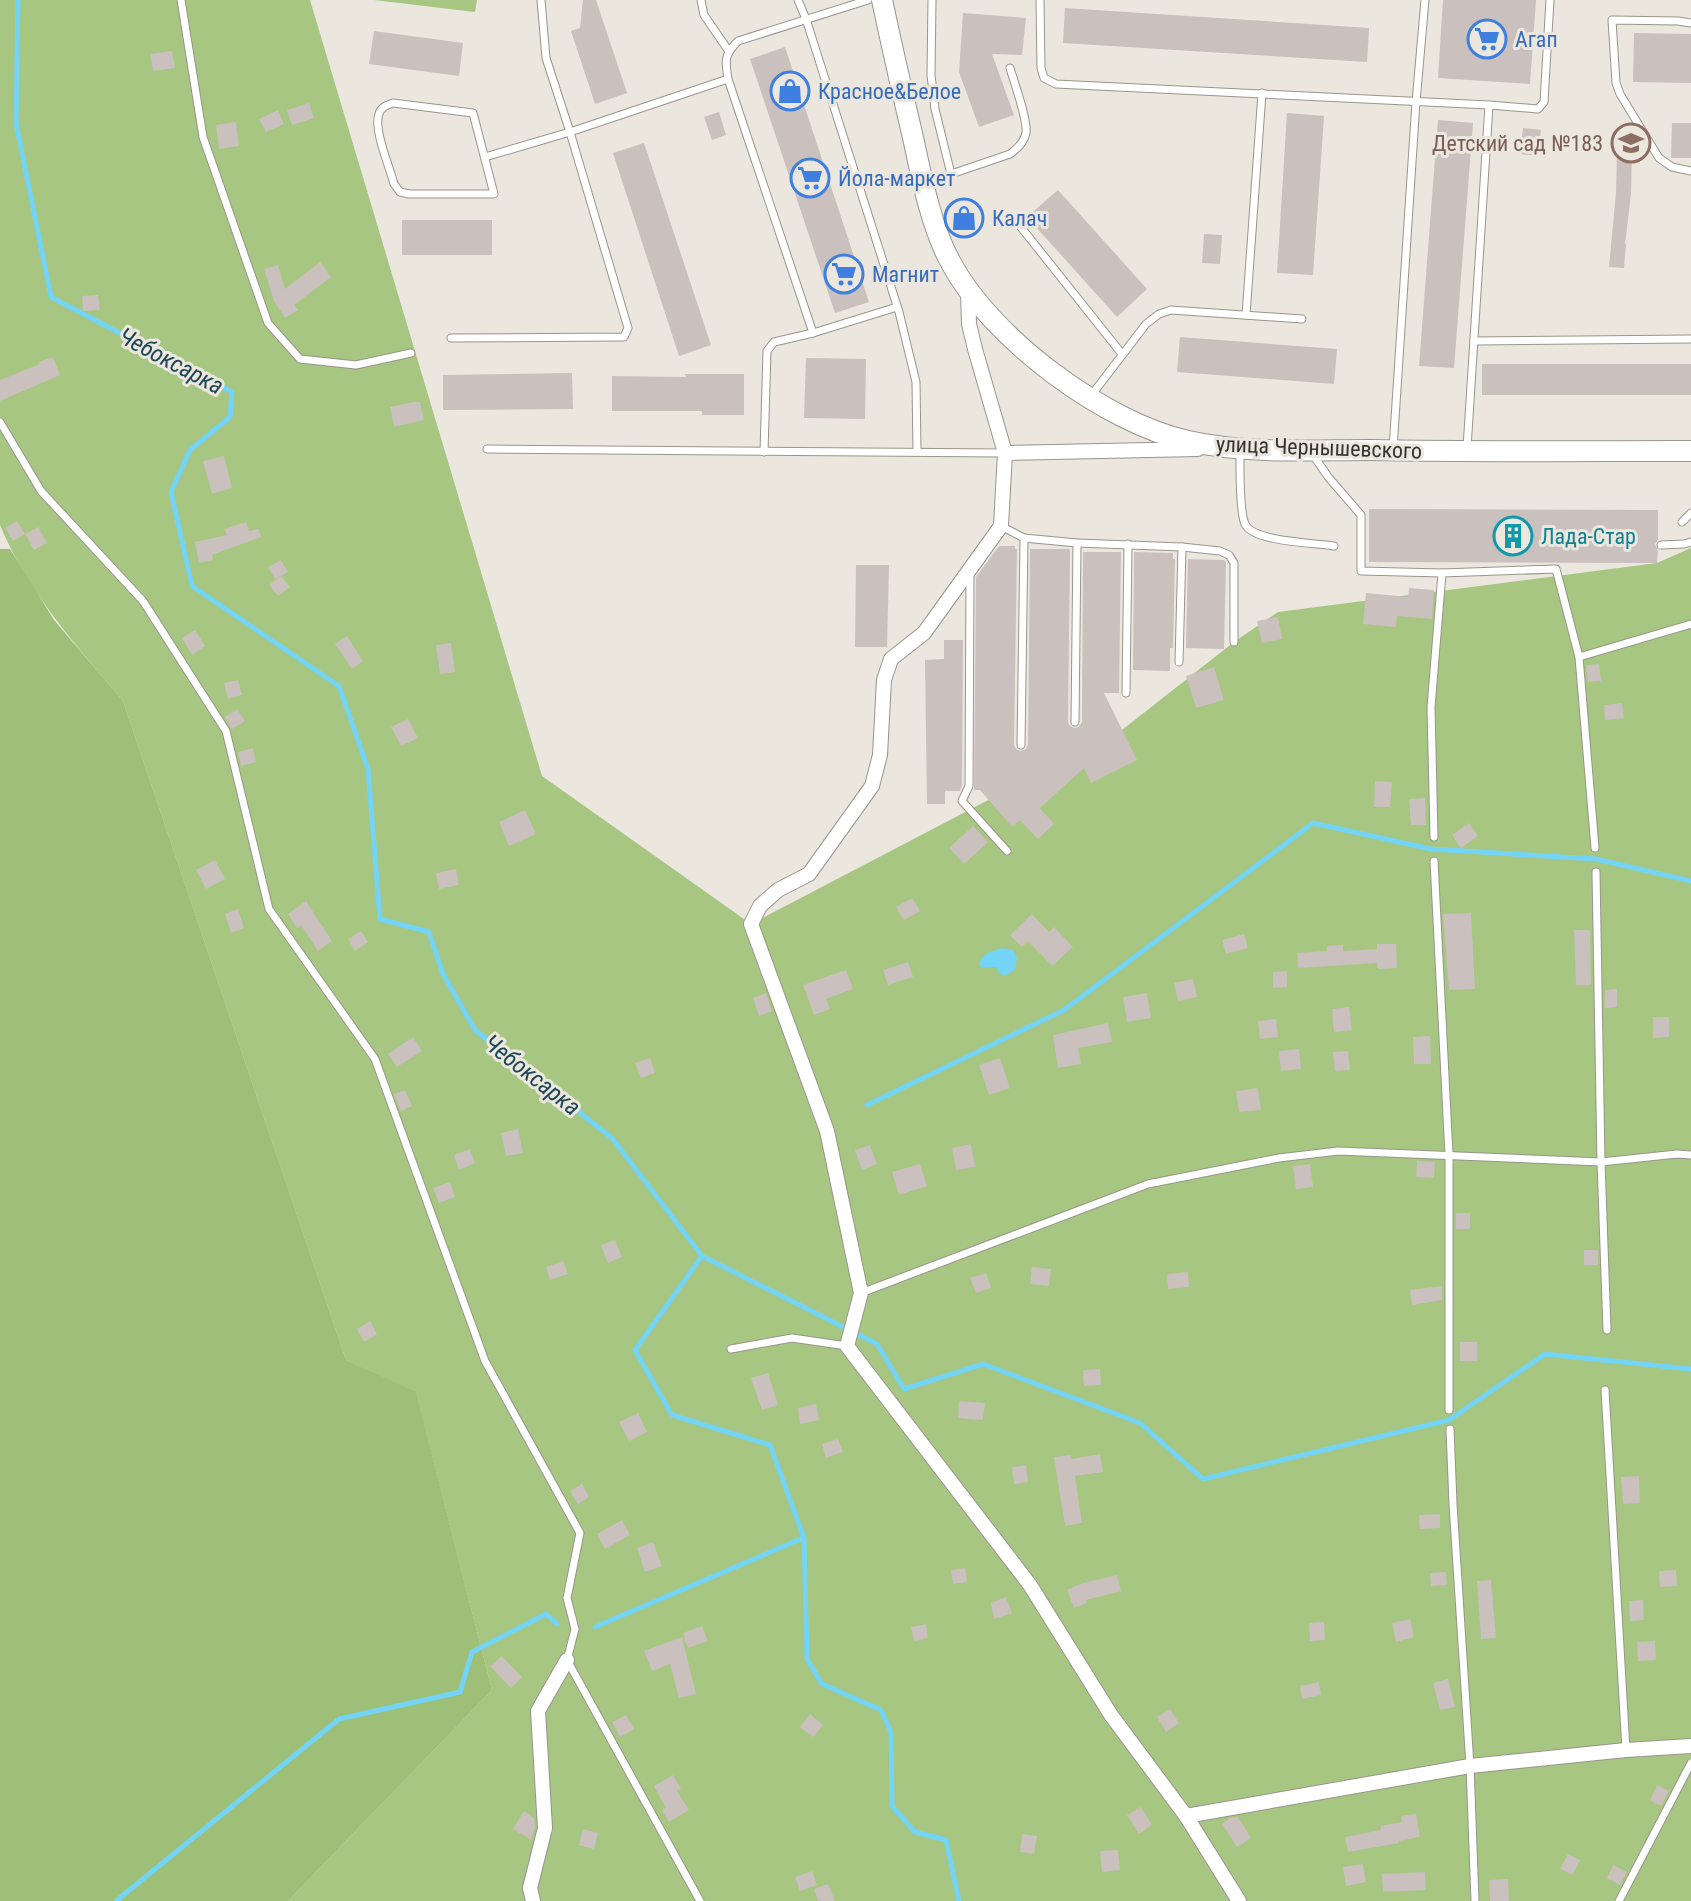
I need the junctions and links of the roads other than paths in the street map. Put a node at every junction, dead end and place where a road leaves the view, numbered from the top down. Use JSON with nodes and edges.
{"nodes":[{"id":1,"x":181,"y":0,"type":"edge"},
{"id":2,"x":541,"y":0,"type":"edge"},
{"id":3,"x":701,"y":0,"type":"edge"},
{"id":4,"x":798,"y":0,"type":"edge"},
{"id":5,"x":868,"y":0,"type":"edge"},
{"id":6,"x":882,"y":0,"type":"edge"},
{"id":7,"x":932,"y":0,"type":"edge"},
{"id":8,"x":1040,"y":0,"type":"edge"},
{"id":9,"x":1425,"y":0,"type":"edge"},
{"id":10,"x":1550,"y":0,"type":"edge"},
{"id":11,"x":806,"y":19,"type":"junction"},
{"id":12,"x":1691,"y":23,"type":"edge"},
{"id":13,"x":728,"y":50,"type":"junction"},
{"id":14,"x":1010,"y":68,"type":"dead end"},
{"id":15,"x":728,"y":79,"type":"junction"},
{"id":16,"x":1262,"y":93,"type":"junction"},
{"id":17,"x":1416,"y":102,"type":"junction"},
{"id":18,"x":1489,"y":105,"type":"junction"},
{"id":19,"x":570,"y":132,"type":"junction"},
{"id":20,"x":485,"y":157,"type":"junction"},
{"id":21,"x":1691,"y":171,"type":"edge"},
{"id":22,"x":951,"y":174,"type":"junction"},
{"id":23,"x":923,"y":184,"type":"junction"},
{"id":24,"x":1020,"y":226,"type":"dead end"},
{"id":25,"x":968,"y":290,"type":"junction"},
{"id":26,"x":897,"y":307,"type":"junction"},
{"id":27,"x":1246,"y":315,"type":"junction"},
{"id":28,"x":1302,"y":319,"type":"dead end"},
{"id":29,"x":813,"y":333,"type":"junction"},
{"id":30,"x":451,"y":338,"type":"dead end"},
{"id":31,"x":1691,"y":339,"type":"edge"},
{"id":32,"x":1474,"y":341,"type":"junction"},
{"id":33,"x":411,"y":353,"type":"dead end"},
{"id":34,"x":1122,"y":354,"type":"junction"},
{"id":35,"x":1089,"y":399,"type":"junction"},
{"id":36,"x":0,"y":422,"type":"edge"},
{"id":37,"x":1235,"y":448,"type":"junction"},
{"id":38,"x":487,"y":449,"type":"dead end"},
{"id":39,"x":1310,"y":450,"type":"junction"},
{"id":40,"x":917,"y":451,"type":"junction"},
{"id":41,"x":1392,"y":451,"type":"junction"},
{"id":42,"x":1467,"y":451,"type":"junction"},
{"id":43,"x":1691,"y":451,"type":"edge"},
{"id":44,"x":764,"y":452,"type":"junction"},
{"id":45,"x":1005,"y":453,"type":"junction"},
{"id":46,"x":1691,"y":513,"type":"edge"},
{"id":47,"x":1682,"y":522,"type":"dead end"},
{"id":48,"x":1001,"y":526,"type":"junction"},
{"id":49,"x":1024,"y":538,"type":"junction"},
{"id":50,"x":1691,"y":542,"type":"edge"},
{"id":51,"x":1077,"y":543,"type":"junction"},
{"id":52,"x":1128,"y":544,"type":"junction"},
{"id":53,"x":1661,"y":545,"type":"dead end"},
{"id":54,"x":1334,"y":546,"type":"dead end"},
{"id":55,"x":1182,"y":547,"type":"junction"},
{"id":56,"x":970,"y":569,"type":"junction"},
{"id":57,"x":1442,"y":573,"type":"junction"},
{"id":58,"x":1691,"y":624,"type":"edge"},
{"id":59,"x":1234,"y":642,"type":"dead end"},
{"id":60,"x":1579,"y":657,"type":"junction"},
{"id":61,"x":1179,"y":662,"type":"dead end"},
{"id":62,"x":1126,"y":693,"type":"dead end"},
{"id":63,"x":1075,"y":722,"type":"dead end"},
{"id":64,"x":1021,"y":745,"type":"dead end"},
{"id":65,"x":1434,"y":837,"type":"dead end"},
{"id":66,"x":1595,"y":848,"type":"dead end"},
{"id":67,"x":1007,"y":851,"type":"dead end"},
{"id":68,"x":1434,"y":861,"type":"dead end"},
{"id":69,"x":1596,"y":872,"type":"dead end"},
{"id":70,"x":1449,"y":1155,"type":"junction"},
{"id":71,"x":1691,"y":1155,"type":"edge"},
{"id":72,"x":1601,"y":1162,"type":"junction"},
{"id":73,"x":861,"y":1293,"type":"junction"},
{"id":74,"x":1607,"y":1330,"type":"dead end"},
{"id":75,"x":847,"y":1346,"type":"junction"},
{"id":76,"x":731,"y":1349,"type":"dead end"},
{"id":77,"x":1605,"y":1390,"type":"dead end"},
{"id":78,"x":1449,"y":1410,"type":"dead end"},
{"id":79,"x":1450,"y":1429,"type":"dead end"},
{"id":80,"x":567,"y":1660,"type":"junction"},
{"id":81,"x":1691,"y":1746,"type":"edge"},
{"id":82,"x":1626,"y":1750,"type":"junction"},
{"id":83,"x":1691,"y":1763,"type":"edge"},
{"id":84,"x":1470,"y":1766,"type":"junction"},
{"id":85,"x":1186,"y":1816,"type":"junction"},
{"id":86,"x":533,"y":1901,"type":"edge"},
{"id":87,"x":700,"y":1901,"type":"edge"},
{"id":88,"x":1239,"y":1901,"type":"edge"},
{"id":89,"x":1475,"y":1901,"type":"edge"},
{"id":90,"x":1619,"y":1901,"type":"edge"}],
"edges":[{"from":1,"to":33,"type":"lane"},
{"from":2,"to":19,"type":"lane"},
{"from":3,"to":13,"type":"lane"},
{"from":4,"to":11,"type":"lane"},
{"from":5,"to":11,"type":"lane"},
{"from":6,"to":23,"type":"street","name":"улица Чернышевского"},
{"from":7,"to":22,"type":"lane"},
{"from":8,"to":16,"type":"lane"},
{"from":9,"to":17,"type":"lane"},
{"from":10,"to":18,"type":"lane"},
{"from":11,"to":13,"type":"lane"},
{"from":11,"to":26,"type":"lane"},
{"from":12,"to":21,"type":"lane"},
{"from":13,"to":15,"type":"lane"},
{"from":14,"to":22,"type":"lane"},
{"from":15,"to":19,"type":"lane"},
{"from":15,"to":29,"type":"lane"},
{"from":16,"to":17,"type":"lane"},
{"from":16,"to":27,"type":"lane"},
{"from":17,"to":18,"type":"lane"},
{"from":17,"to":41,"type":"lane"},
{"from":18,"to":32,"type":"lane"},
{"from":19,"to":20,"type":"lane"},
{"from":19,"to":30,"type":"lane"},
{"from":20,"to":20,"type":"lane"},
{"from":22,"to":23,"type":"lane"},
{"from":23,"to":25,"type":"street","name":"улица Чернышевского"},
{"from":24,"to":34,"type":"lane"},
{"from":25,"to":35,"type":"street","name":"улица Чернышевского"},
{"from":25,"to":45,"type":"street"},
{"from":26,"to":29,"type":"lane"},
{"from":26,"to":40,"type":"lane"},
{"from":27,"to":28,"type":"lane"},
{"from":27,"to":34,"type":"lane"},
{"from":29,"to":44,"type":"lane"},
{"from":31,"to":32,"type":"lane"},
{"from":32,"to":42,"type":"lane"},
{"from":34,"to":35,"type":"lane"},
{"from":35,"to":37,"type":"street","name":"улица Чернышевского"},
{"from":36,"to":80,"type":"lane"},
{"from":37,"to":39,"type":"street","name":"улица Чернышевского"},
{"from":37,"to":45,"type":"street"},
{"from":37,"to":54,"type":"lane"},
{"from":38,"to":44,"type":"lane"},
{"from":39,"to":41,"type":"street","name":"улица Чернышевского"},
{"from":39,"to":57,"type":"lane"},
{"from":40,"to":44,"type":"lane"},
{"from":40,"to":45,"type":"lane"},
{"from":41,"to":42,"type":"street","name":"улица Чернышевского"},
{"from":42,"to":43,"type":"street","name":"улица Чернышевского"},
{"from":45,"to":48,"type":"street"},
{"from":46,"to":47,"type":"lane"},
{"from":48,"to":49,"type":"lane"},
{"from":48,"to":56,"type":"street"},
{"from":49,"to":51,"type":"lane"},
{"from":49,"to":64,"type":"lane"},
{"from":50,"to":53,"type":"lane"},
{"from":51,"to":52,"type":"lane"},
{"from":51,"to":63,"type":"lane"},
{"from":52,"to":55,"type":"lane"},
{"from":52,"to":62,"type":"lane"},
{"from":55,"to":59,"type":"lane"},
{"from":55,"to":61,"type":"lane"},
{"from":56,"to":67,"type":"lane"},
{"from":56,"to":73,"type":"street"},
{"from":57,"to":60,"type":"lane"},
{"from":57,"to":65,"type":"lane"},
{"from":58,"to":60,"type":"lane"},
{"from":60,"to":66,"type":"lane"},
{"from":68,"to":70,"type":"lane"},
{"from":69,"to":72,"type":"lane"},
{"from":70,"to":72,"type":"lane"},
{"from":70,"to":73,"type":"lane"},
{"from":70,"to":78,"type":"lane"},
{"from":71,"to":72,"type":"lane"},
{"from":72,"to":74,"type":"lane"},
{"from":73,"to":75,"type":"street"},
{"from":75,"to":76,"type":"lane"},
{"from":75,"to":85,"type":"street"},
{"from":77,"to":82,"type":"lane"},
{"from":79,"to":84,"type":"lane"},
{"from":80,"to":86,"type":"street"},
{"from":80,"to":87,"type":"lane"},
{"from":81,"to":82,"type":"street"},
{"from":82,"to":84,"type":"street"},
{"from":83,"to":90,"type":"lane"},
{"from":84,"to":85,"type":"street"},
{"from":84,"to":89,"type":"lane"},
{"from":85,"to":88,"type":"street"}]}
